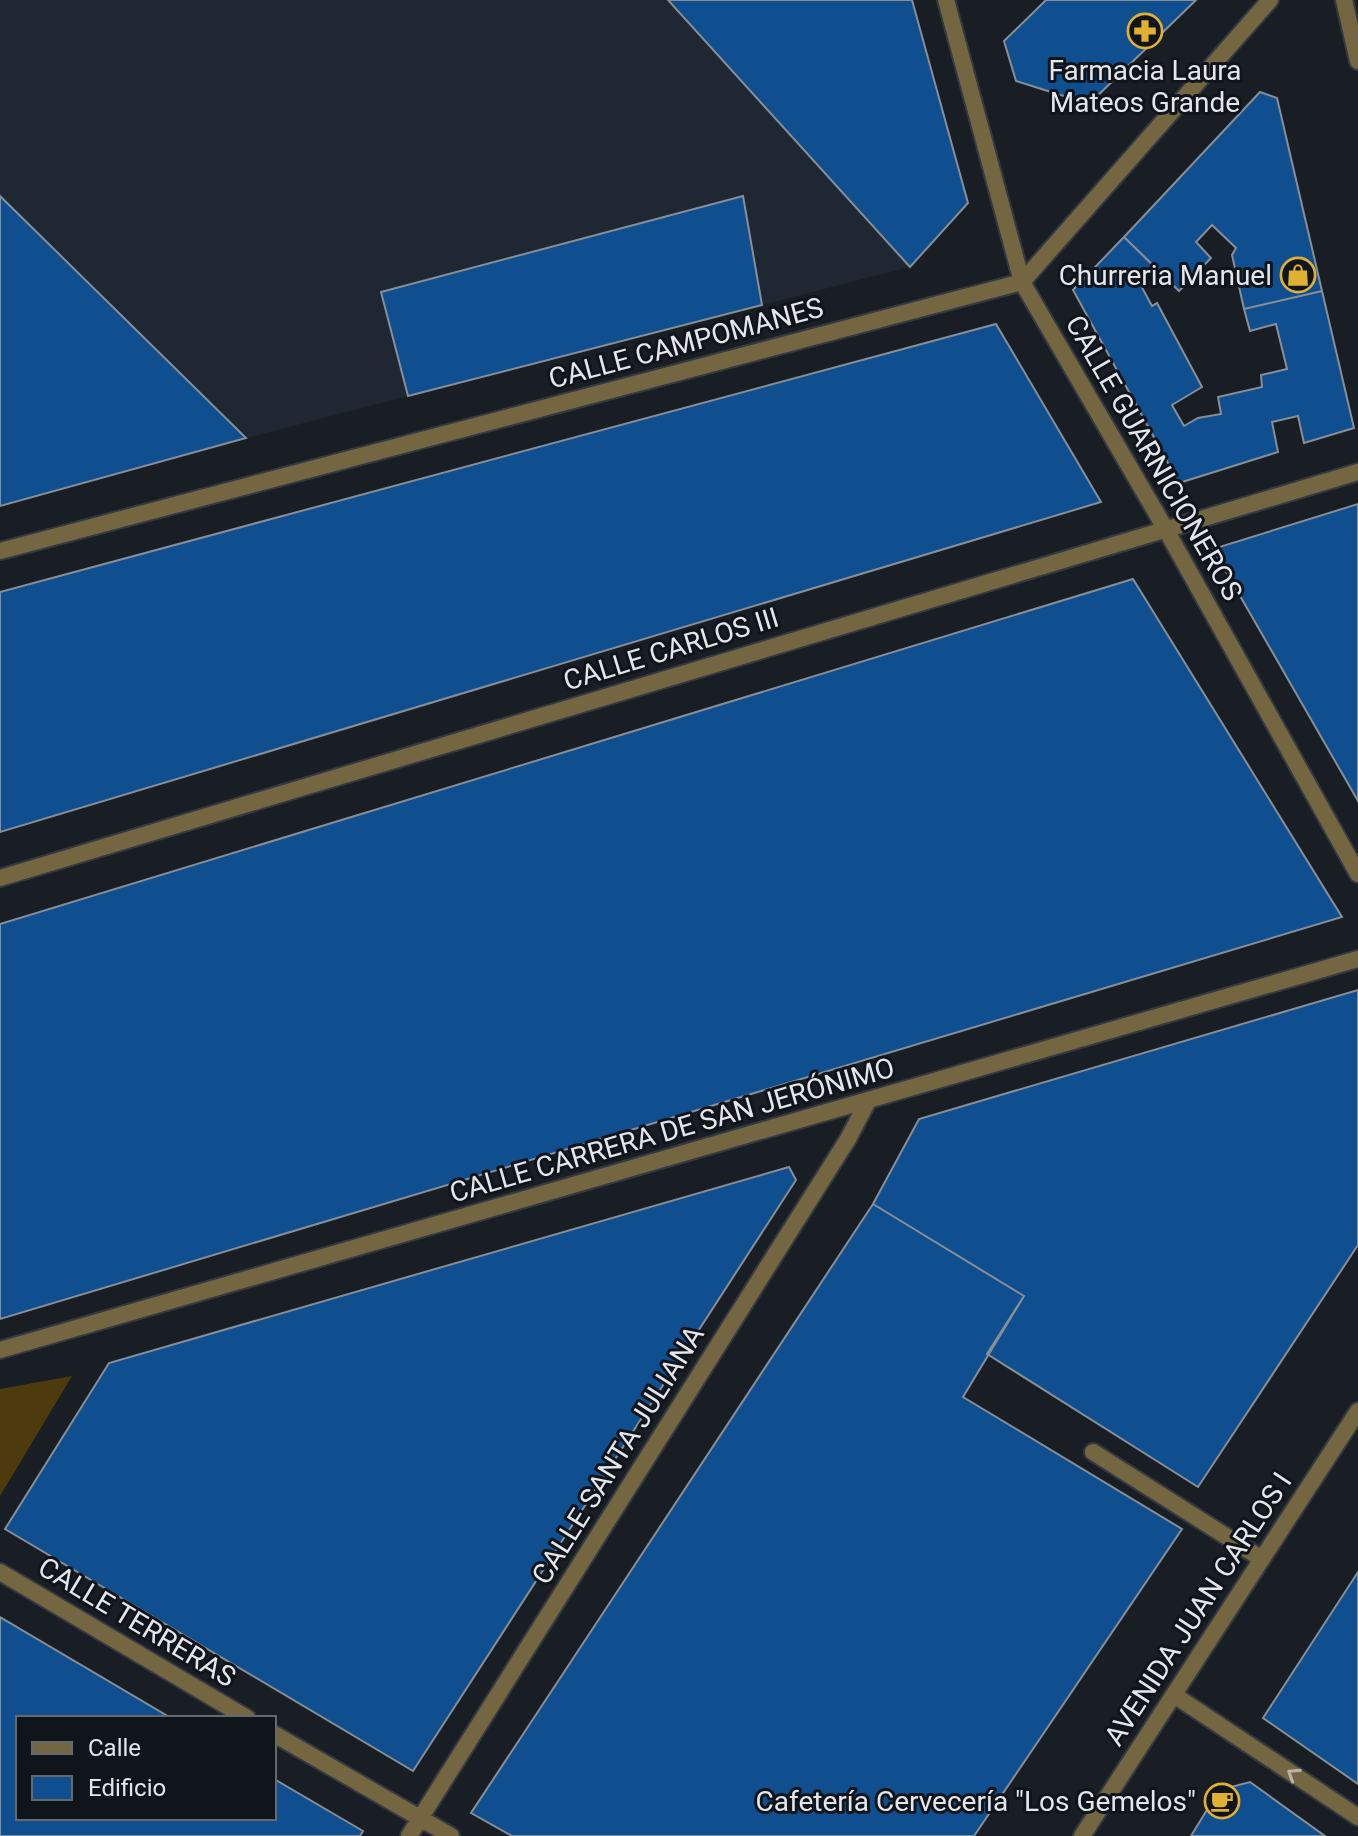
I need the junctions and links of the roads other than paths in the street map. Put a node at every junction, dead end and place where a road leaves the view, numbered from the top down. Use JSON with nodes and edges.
{"nodes":[{"id":1,"x":946,"y":0,"type":"edge"},
{"id":2,"x":1270,"y":0,"type":"edge"},
{"id":3,"x":1344,"y":0,"type":"edge"},
{"id":4,"x":1358,"y":61,"type":"edge"},
{"id":5,"x":1022,"y":282,"type":"junction"},
{"id":6,"x":1358,"y":472,"type":"edge"},
{"id":7,"x":1165,"y":528,"type":"junction"},
{"id":8,"x":0,"y":551,"type":"edge"},
{"id":9,"x":1358,"y":874,"type":"edge"},
{"id":10,"x":0,"y":878,"type":"edge"},
{"id":11,"x":1358,"y":959,"type":"edge"},
{"id":12,"x":868,"y":1101,"type":"junction"},
{"id":13,"x":0,"y":1350,"type":"edge"},
{"id":14,"x":1358,"y":1411,"type":"edge"},
{"id":15,"x":1093,"y":1452,"type":"dead end"},
{"id":16,"x":1262,"y":1559,"type":"junction"},
{"id":17,"x":0,"y":1572,"type":"edge"},
{"id":18,"x":1174,"y":1695,"type":"junction"},
{"id":19,"x":244,"y":1716,"type":"edge"},
{"id":20,"x":276,"y":1735,"type":"edge"},
{"id":21,"x":1358,"y":1817,"type":"edge"},
{"id":22,"x":419,"y":1819,"type":"junction"},
{"id":23,"x":409,"y":1836,"type":"edge"},
{"id":24,"x":451,"y":1836,"type":"edge"},
{"id":25,"x":1082,"y":1836,"type":"edge"}],
"edges":[{"from":1,"to":5,"type":"street","name":"CALLE GUARNICIONEROS"},
{"from":2,"to":5,"type":"street"},
{"from":3,"to":4,"type":"street"},
{"from":5,"to":7,"type":"street","name":"CALLE GUARNICIONEROS"},
{"from":5,"to":8,"type":"street","name":"CALLE CAMPOMANES"},
{"from":6,"to":7,"type":"street","name":"CALLE CARLOS III"},
{"from":7,"to":9,"type":"street","name":"CALLE GUARNICIONEROS"},
{"from":7,"to":10,"type":"street","name":"CALLE CARLOS III"},
{"from":11,"to":12,"type":"street","name":"CALLE CARRERA DE SAN JERÓNIMO"},
{"from":12,"to":13,"type":"street","name":"CALLE CARRERA DE SAN JERÓNIMO"},
{"from":12,"to":22,"type":"street","name":"CALLE SANTA JULIANA"},
{"from":14,"to":16,"type":"street","name":"AVENIDA JUAN CARLOS I"},
{"from":15,"to":16,"type":"street"},
{"from":16,"to":18,"type":"street","name":"AVENIDA JUAN CARLOS I"},
{"from":17,"to":19,"type":"street","name":"CALLE TERRERAS"},
{"from":21,"to":18,"type":"street","one_way":true},
{"from":18,"to":25,"type":"street","name":"AVENIDA JUAN CARLOS I"},
{"from":20,"to":22,"type":"street"},
{"from":22,"to":23,"type":"street","name":"CALLE SANTA JULIANA"},
{"from":22,"to":24,"type":"street"}]}
